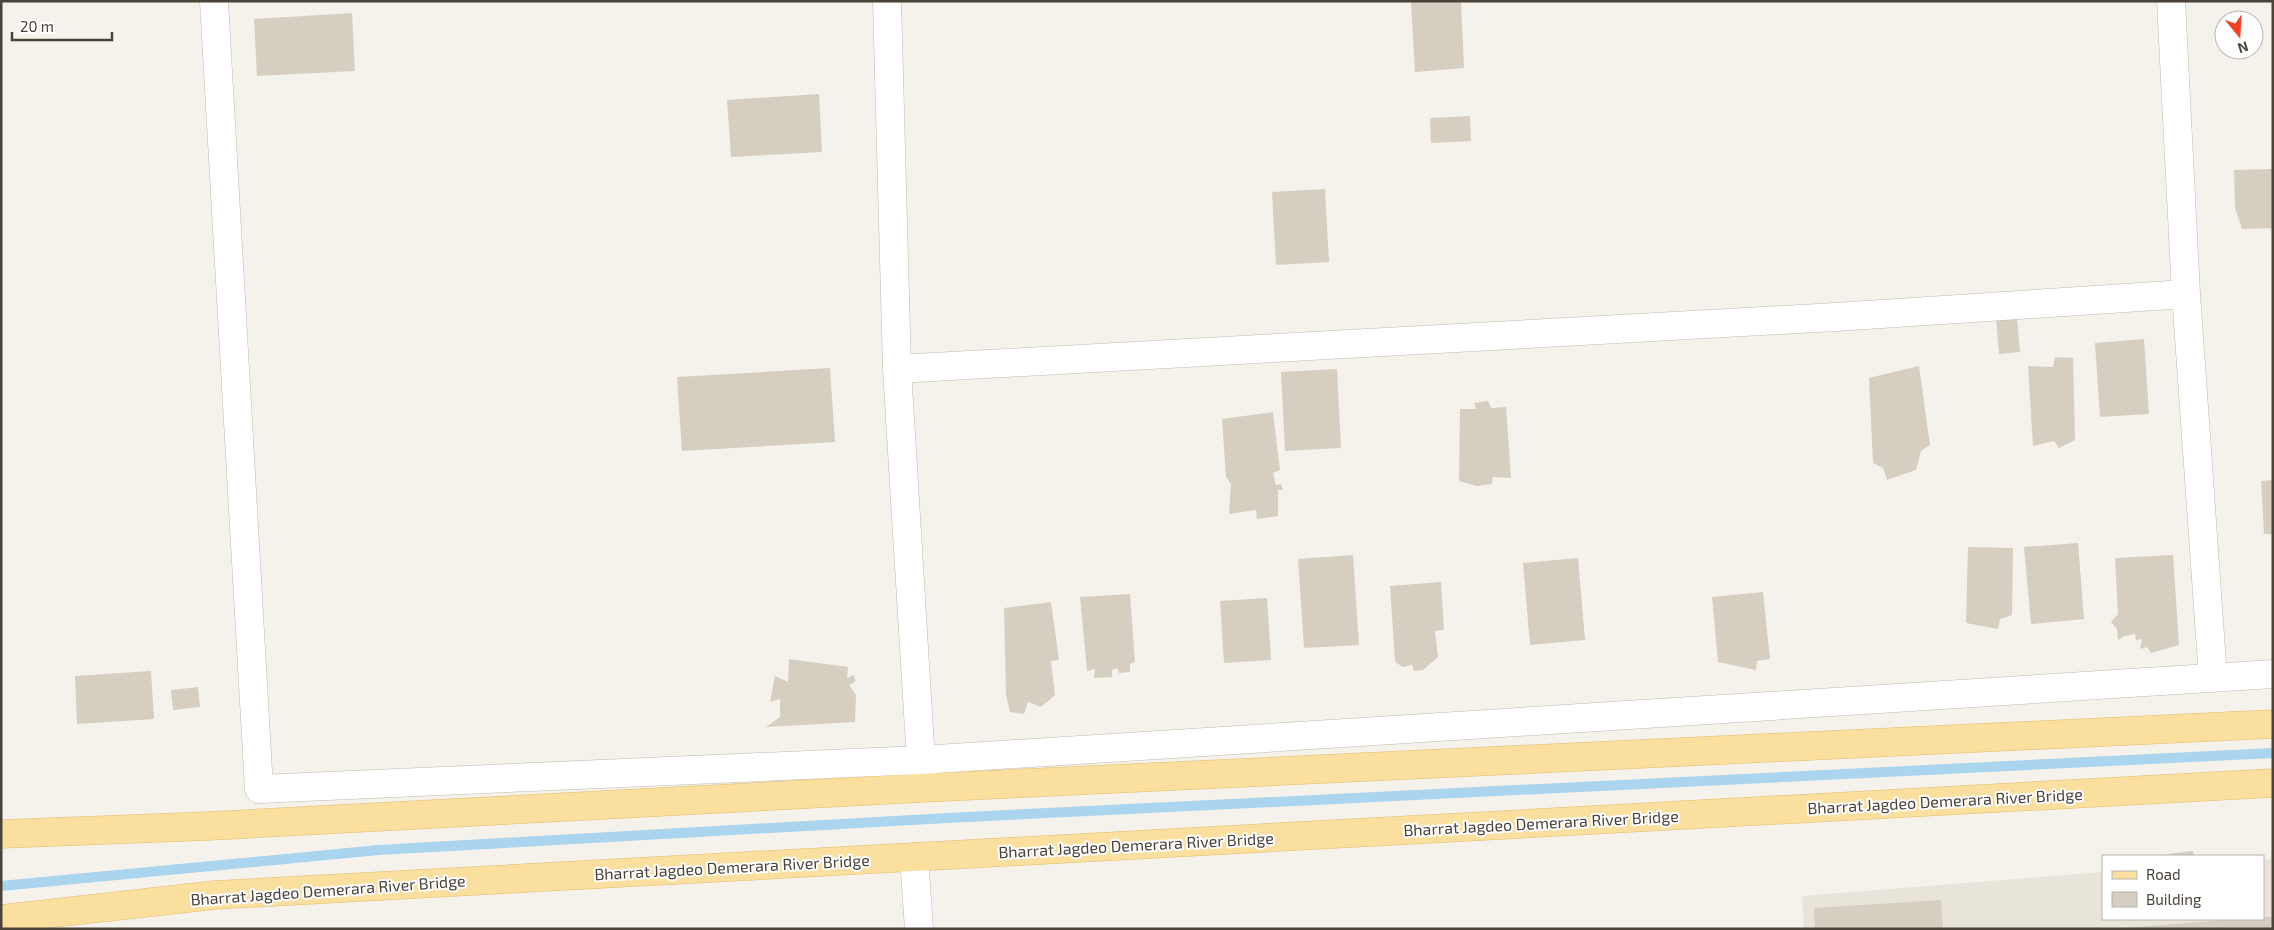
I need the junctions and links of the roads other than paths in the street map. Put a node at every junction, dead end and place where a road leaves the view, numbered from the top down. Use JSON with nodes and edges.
{"nodes":[{"id":1,"x":214,"y":1,"type":"edge"},
{"id":2,"x":887,"y":1,"type":"edge"},
{"id":3,"x":2171,"y":1,"type":"edge"},
{"id":4,"x":2186,"y":294,"type":"junction"},
{"id":5,"x":897,"y":370,"type":"junction"},
{"id":6,"x":2273,"y":674,"type":"edge"},
{"id":7,"x":2213,"y":678,"type":"junction"},
{"id":8,"x":2273,"y":724,"type":"edge"},
{"id":9,"x":921,"y":760,"type":"junction"},
{"id":10,"x":2273,"y":783,"type":"edge"},
{"id":11,"x":922,"y":788,"type":"junction"},
{"id":12,"x":1,"y":834,"type":"edge"},
{"id":13,"x":914,"y":857,"type":"junction"},
{"id":14,"x":1,"y":919,"type":"edge"},
{"id":15,"x":919,"y":929,"type":"edge"}],
"edges":[{"from":1,"to":9,"type":"street"},
{"from":2,"to":5,"type":"street"},
{"from":3,"to":4,"type":"street"},
{"from":4,"to":5,"type":"street"},
{"from":4,"to":7,"type":"street"},
{"from":5,"to":9,"type":"street"},
{"from":6,"to":7,"type":"street"},
{"from":7,"to":9,"type":"street"},
{"from":8,"to":11,"type":"main road"},
{"from":9,"to":11,"type":"street"},
{"from":10,"to":13,"type":"main road","name":"Bharrat Jagdeo Demerara River Bridge"},
{"from":11,"to":12,"type":"main road"},
{"from":13,"to":14,"type":"main road","name":"Bharrat Jagdeo Demerara River Bridge"},
{"from":13,"to":15,"type":"street"}]}
